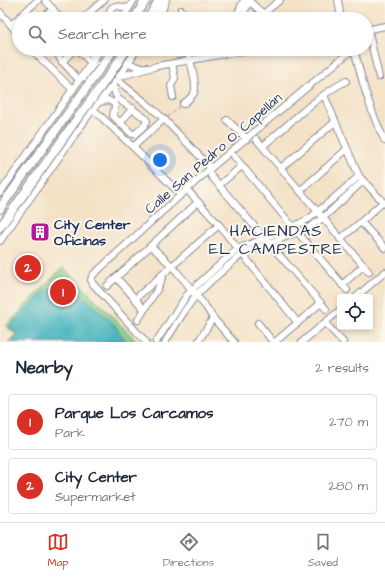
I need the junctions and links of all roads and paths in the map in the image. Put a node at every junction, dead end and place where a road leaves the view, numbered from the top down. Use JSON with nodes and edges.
{"nodes":[{"id":1,"x":38,"y":0,"type":"edge"},
{"id":2,"x":45,"y":0,"type":"edge"},
{"id":3,"x":134,"y":0,"type":"edge"},
{"id":4,"x":146,"y":0,"type":"edge"},
{"id":5,"x":159,"y":0,"type":"edge"},
{"id":6,"x":164,"y":0,"type":"edge"},
{"id":7,"x":169,"y":0,"type":"edge"},
{"id":8,"x":248,"y":0,"type":"edge"},
{"id":9,"x":280,"y":0,"type":"edge"},
{"id":10,"x":338,"y":0,"type":"edge"},
{"id":11,"x":102,"y":1,"type":"edge"},
{"id":12,"x":129,"y":8,"type":"junction"},
{"id":13,"x":53,"y":9,"type":"junction"},
{"id":14,"x":0,"y":12,"type":"edge"},
{"id":15,"x":25,"y":12,"type":"edge"},
{"id":16,"x":50,"y":12,"type":"edge"},
{"id":17,"x":55,"y":12,"type":"edge"},
{"id":18,"x":90,"y":12,"type":"edge"},
{"id":19,"x":109,"y":12,"type":"edge"},
{"id":20,"x":127,"y":12,"type":"edge"},
{"id":21,"x":138,"y":12,"type":"edge"},
{"id":22,"x":152,"y":12,"type":"edge"},
{"id":23,"x":160,"y":12,"type":"edge"},
{"id":24,"x":162,"y":12,"type":"edge"},
{"id":25,"x":240,"y":12,"type":"edge"},
{"id":26,"x":244,"y":12,"type":"edge"},
{"id":27,"x":261,"y":12,"type":"edge"},
{"id":28,"x":265,"y":12,"type":"edge"},
{"id":29,"x":340,"y":12,"type":"edge"},
{"id":30,"x":11,"y":25,"type":"edge"},
{"id":31,"x":385,"y":26,"type":"edge"},
{"id":32,"x":373,"y":28,"type":"edge"},
{"id":33,"x":373,"y":53,"type":"edge"},
{"id":34,"x":38,"y":56,"type":"edge"},
{"id":35,"x":59,"y":56,"type":"edge"},
{"id":36,"x":68,"y":56,"type":"edge"},
{"id":37,"x":86,"y":56,"type":"edge"},
{"id":38,"x":90,"y":56,"type":"edge"},
{"id":39,"x":96,"y":56,"type":"edge"},
{"id":40,"x":109,"y":56,"type":"edge"},
{"id":41,"x":121,"y":56,"type":"edge"},
{"id":42,"x":132,"y":56,"type":"edge"},
{"id":43,"x":189,"y":56,"type":"edge"},
{"id":44,"x":205,"y":56,"type":"edge"},
{"id":45,"x":346,"y":56,"type":"edge"},
{"id":46,"x":356,"y":56,"type":"edge"},
{"id":47,"x":190,"y":60,"type":"junction"},
{"id":48,"x":93,"y":61,"type":"junction"},
{"id":49,"x":62,"y":62,"type":"junction"},
{"id":50,"x":128,"y":62,"type":"junction"},
{"id":51,"x":172,"y":64,"type":"junction"},
{"id":52,"x":157,"y":66,"type":"junction"},
{"id":53,"x":379,"y":77,"type":"dead end"},
{"id":54,"x":80,"y":79,"type":"junction"},
{"id":55,"x":116,"y":80,"type":"junction"},
{"id":56,"x":346,"y":81,"type":"dead end"},
{"id":57,"x":73,"y":90,"type":"junction"},
{"id":58,"x":324,"y":95,"type":"junction"},
{"id":59,"x":173,"y":97,"type":"dead end"},
{"id":60,"x":101,"y":100,"type":"junction"},
{"id":61,"x":124,"y":102,"type":"junction"},
{"id":62,"x":184,"y":104,"type":"joint"},
{"id":63,"x":133,"y":108,"type":"junction"},
{"id":64,"x":93,"y":109,"type":"junction"},
{"id":65,"x":113,"y":114,"type":"junction"},
{"id":66,"x":164,"y":119,"type":"junction"},
{"id":67,"x":227,"y":120,"type":"dead end"},
{"id":68,"x":335,"y":122,"type":"junction"},
{"id":69,"x":120,"y":123,"type":"junction"},
{"id":70,"x":247,"y":139,"type":"junction"},
{"id":71,"x":256,"y":139,"type":"dead end"},
{"id":72,"x":385,"y":141,"type":"edge"},
{"id":73,"x":262,"y":146,"type":"junction"},
{"id":74,"x":133,"y":147,"type":"junction"},
{"id":75,"x":347,"y":150,"type":"junction"},
{"id":76,"x":234,"y":156,"type":"dead end"},
{"id":77,"x":242,"y":166,"type":"junction"},
{"id":78,"x":211,"y":168,"type":"junction"},
{"id":79,"x":281,"y":168,"type":"junction"},
{"id":80,"x":211,"y":176,"type":"dead end"},
{"id":81,"x":359,"y":176,"type":"junction"},
{"id":82,"x":363,"y":181,"type":"junction"},
{"id":83,"x":219,"y":185,"type":"junction"},
{"id":84,"x":300,"y":191,"type":"junction"},
{"id":85,"x":0,"y":193,"type":"edge"},
{"id":86,"x":190,"y":193,"type":"dead end"},
{"id":87,"x":181,"y":195,"type":"junction"},
{"id":88,"x":198,"y":202,"type":"junction"},
{"id":89,"x":384,"y":203,"type":"edge"},
{"id":90,"x":0,"y":209,"type":"edge"},
{"id":91,"x":318,"y":212,"type":"junction"},
{"id":92,"x":7,"y":218,"type":"junction"},
{"id":93,"x":323,"y":218,"type":"junction"},
{"id":94,"x":361,"y":222,"type":"junction"},
{"id":95,"x":219,"y":225,"type":"junction"},
{"id":96,"x":0,"y":227,"type":"edge"},
{"id":97,"x":295,"y":230,"type":"junction"},
{"id":98,"x":0,"y":232,"type":"edge"},
{"id":99,"x":264,"y":238,"type":"junction"},
{"id":100,"x":340,"y":239,"type":"junction"},
{"id":101,"x":0,"y":241,"type":"edge"},
{"id":102,"x":270,"y":243,"type":"junction"},
{"id":103,"x":151,"y":246,"type":"junction"},
{"id":104,"x":385,"y":248,"type":"edge"},
{"id":105,"x":240,"y":252,"type":"junction"},
{"id":106,"x":172,"y":266,"type":"junction"},
{"id":107,"x":363,"y":266,"type":"junction"},
{"id":108,"x":369,"y":272,"type":"dead end"},
{"id":109,"x":164,"y":273,"type":"junction"},
{"id":110,"x":385,"y":273,"type":"edge"},
{"id":111,"x":116,"y":277,"type":"junction"},
{"id":112,"x":342,"y":285,"type":"junction"},
{"id":113,"x":107,"y":286,"type":"dead end"},
{"id":114,"x":191,"y":290,"type":"junction"},
{"id":115,"x":347,"y":290,"type":"dead end"},
{"id":116,"x":360,"y":294,"type":"edge"},
{"id":117,"x":196,"y":295,"type":"junction"},
{"id":118,"x":135,"y":299,"type":"junction"},
{"id":119,"x":321,"y":303,"type":"junction"},
{"id":120,"x":144,"y":309,"type":"junction"},
{"id":121,"x":326,"y":309,"type":"dead end"},
{"id":122,"x":337,"y":313,"type":"edge"},
{"id":123,"x":213,"y":318,"type":"junction"},
{"id":124,"x":138,"y":320,"type":"dead end"},
{"id":125,"x":298,"y":322,"type":"junction"},
{"id":126,"x":258,"y":323,"type":"dead end"},
{"id":127,"x":326,"y":323,"type":"junction"},
{"id":128,"x":146,"y":342,"type":"edge"},
{"id":129,"x":156,"y":342,"type":"edge"},
{"id":130,"x":165,"y":342,"type":"edge"},
{"id":131,"x":198,"y":342,"type":"edge"},
{"id":132,"x":233,"y":342,"type":"edge"},
{"id":133,"x":274,"y":342,"type":"edge"},
{"id":134,"x":302,"y":342,"type":"edge"},
{"id":135,"x":343,"y":342,"type":"edge"}],
"edges":[{"from":1,"to":15,"type":"street"},
{"from":2,"to":13,"type":"street"},
{"from":3,"to":12,"type":"street"},
{"from":4,"to":21,"type":"main road"},
{"from":5,"to":22,"type":"main road"},
{"from":6,"to":23,"type":"main road"},
{"from":7,"to":24,"type":"street"},
{"from":8,"to":25,"type":"street"},
{"from":8,"to":26,"type":"street"},
{"from":8,"to":27,"type":"street"},
{"from":9,"to":28,"type":"street"},
{"from":10,"to":29,"type":"street"},
{"from":11,"to":18,"type":"street"},
{"from":12,"to":19,"type":"street"},
{"from":12,"to":20,"type":"street"},
{"from":13,"to":16,"type":"street"},
{"from":13,"to":17,"type":"street"},
{"from":14,"to":30,"type":"street"},
{"from":31,"to":32,"type":"street"},
{"from":33,"to":53,"type":"street"},
{"from":34,"to":57,"type":"street"},
{"from":35,"to":49,"type":"street"},
{"from":36,"to":49,"type":"street"},
{"from":37,"to":48,"type":"street"},
{"from":38,"to":48,"type":"street"},
{"from":39,"to":48,"type":"street"},
{"from":40,"to":90,"type":"main road","bridge":true},
{"from":41,"to":92,"type":"main road","bridge":true},
{"from":42,"to":50,"type":"street"},
{"from":43,"to":47,"type":"street"},
{"from":44,"to":47,"type":"street"},
{"from":45,"to":70,"type":"street","name":"Calle San Pedro O. Capellán"},
{"from":46,"to":72,"type":"street"},
{"from":47,"to":51,"type":"street"},
{"from":47,"to":62,"type":"street"},
{"from":48,"to":54,"type":"street"},
{"from":49,"to":54,"type":"street"},
{"from":50,"to":52,"type":"street"},
{"from":50,"to":55,"type":"street"},
{"from":51,"to":52,"type":"street"},
{"from":51,"to":59,"type":"street"},
{"from":52,"to":55,"type":"street"},
{"from":54,"to":57,"type":"street"},
{"from":54,"to":60,"type":"street"},
{"from":55,"to":60,"type":"street"},
{"from":55,"to":61,"type":"street"},
{"from":55,"to":66,"type":"street"},
{"from":56,"to":58,"type":"street"},
{"from":57,"to":85,"type":"street"},
{"from":58,"to":68,"type":"street"},
{"from":58,"to":73,"type":"street"},
{"from":60,"to":64,"type":"street"},
{"from":60,"to":65,"type":"street"},
{"from":61,"to":63,"type":"street"},
{"from":61,"to":65,"type":"street"},
{"from":62,"to":66,"type":"path"},
{"from":63,"to":69,"type":"street"},
{"from":63,"to":69,"type":"street"},
{"from":64,"to":74,"type":"street"},
{"from":64,"to":101,"type":"street"},
{"from":65,"to":69,"type":"street"},
{"from":66,"to":74,"type":"street"},
{"from":66,"to":78,"type":"street"},
{"from":67,"to":70,"type":"street"},
{"from":68,"to":75,"type":"street"},
{"from":68,"to":79,"type":"street"},
{"from":70,"to":78,"type":"street","name":"Calle San Pedro O. Capellán"},
{"from":71,"to":73,"type":"street"},
{"from":73,"to":79,"type":"street"},
{"from":74,"to":87,"type":"street"},
{"from":75,"to":81,"type":"street"},
{"from":75,"to":84,"type":"street"},
{"from":76,"to":77,"type":"street"},
{"from":77,"to":83,"type":"street"},
{"from":77,"to":97,"type":"street"},
{"from":78,"to":87,"type":"street","name":"Calle San Pedro O. Capellán"},
{"from":79,"to":84,"type":"street"},
{"from":80,"to":83,"type":"street"},
{"from":81,"to":82,"type":"street"},
{"from":81,"to":91,"type":"street"},
{"from":82,"to":89,"type":"street"},
{"from":82,"to":93,"type":"street"},
{"from":83,"to":99,"type":"street"},
{"from":84,"to":91,"type":"street"},
{"from":86,"to":88,"type":"street"},
{"from":87,"to":128,"type":"street","name":"Calle San Pedro O. Capellán"},
{"from":88,"to":95,"type":"street"},
{"from":88,"to":103,"type":"street"},
{"from":89,"to":94,"type":"street"},
{"from":91,"to":93,"type":"street"},
{"from":91,"to":97,"type":"street"},
{"from":92,"to":96,"type":"main road"},
{"from":92,"to":98,"type":"main road"},
{"from":93,"to":97,"type":"street"},
{"from":93,"to":100,"type":"street"},
{"from":94,"to":100,"type":"street"},
{"from":94,"to":104,"type":"street"},
{"from":95,"to":105,"type":"street"},
{"from":95,"to":106,"type":"street"},
{"from":97,"to":99,"type":"street"},
{"from":97,"to":102,"type":"street"},
{"from":97,"to":112,"type":"street"},
{"from":99,"to":102,"type":"street"},
{"from":99,"to":105,"type":"street"},
{"from":100,"to":107,"type":"street"},
{"from":102,"to":105,"type":"street"},
{"from":102,"to":119,"type":"street"},
{"from":103,"to":106,"type":"street"},
{"from":103,"to":111,"type":"street"},
{"from":105,"to":114,"type":"street"},
{"from":105,"to":117,"type":"street"},
{"from":105,"to":125,"type":"street"},
{"from":106,"to":109,"type":"street"},
{"from":106,"to":114,"type":"street"},
{"from":107,"to":108,"type":"street"},
{"from":107,"to":112,"type":"street"},
{"from":109,"to":118,"type":"street"},
{"from":109,"to":120,"type":"street"},
{"from":110,"to":116,"type":"street"},
{"from":111,"to":113,"type":"street"},
{"from":111,"to":118,"type":"street"},
{"from":112,"to":115,"type":"street"},
{"from":114,"to":117,"type":"street"},
{"from":114,"to":129,"type":"street"},
{"from":117,"to":123,"type":"street"},
{"from":117,"to":130,"type":"street"},
{"from":118,"to":120,"type":"street"},
{"from":119,"to":121,"type":"street"},
{"from":119,"to":125,"type":"street"},
{"from":120,"to":124,"type":"street"},
{"from":122,"to":127,"type":"street"},
{"from":123,"to":131,"type":"street"},
{"from":123,"to":132,"type":"street"},
{"from":125,"to":133,"type":"street"},
{"from":126,"to":133,"type":"street"},
{"from":127,"to":134,"type":"street"},
{"from":127,"to":135,"type":"street"}]}
